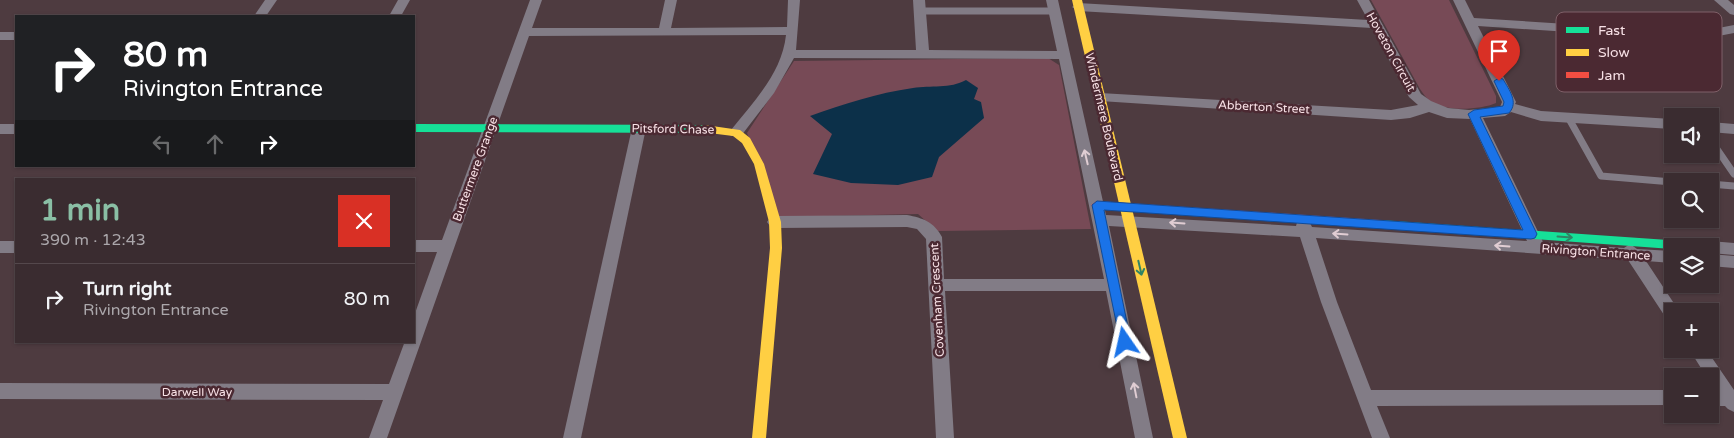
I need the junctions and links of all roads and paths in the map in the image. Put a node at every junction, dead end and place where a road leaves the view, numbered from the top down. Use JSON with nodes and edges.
{"nodes":[{"id":1,"x":271,"y":0,"type":"edge"},
{"id":2,"x":404,"y":0,"type":"edge"},
{"id":3,"x":536,"y":0,"type":"edge"},
{"id":4,"x":670,"y":0,"type":"edge"},
{"id":5,"x":794,"y":0,"type":"edge"},
{"id":6,"x":1363,"y":0,"type":"edge"},
{"id":7,"x":1459,"y":0,"type":"edge"},
{"id":8,"x":1720,"y":0,"type":"edge"},
{"id":9,"x":1077,"y":4,"type":"edge"},
{"id":10,"x":920,"y":6,"type":"edge"},
{"id":11,"x":1053,"y":6,"type":"edge"},
{"id":12,"x":1734,"y":11,"type":"edge"},
{"id":13,"x":261,"y":15,"type":"edge"},
{"id":14,"x":396,"y":15,"type":"edge"},
{"id":15,"x":1470,"y":22,"type":"junction"},
{"id":16,"x":1376,"y":24,"type":"junction"},
{"id":17,"x":1556,"y":27,"type":"edge"},
{"id":18,"x":664,"y":31,"type":"junction"},
{"id":19,"x":792,"y":31,"type":"junction"},
{"id":20,"x":524,"y":32,"type":"junction"},
{"id":21,"x":0,"y":36,"type":"edge"},
{"id":22,"x":15,"y":36,"type":"edge"},
{"id":23,"x":788,"y":54,"type":"junction"},
{"id":24,"x":923,"y":54,"type":"junction"},
{"id":25,"x":1063,"y":55,"type":"junction"},
{"id":26,"x":1100,"y":97,"type":"junction"},
{"id":27,"x":1428,"y":107,"type":"junction"},
{"id":28,"x":1508,"y":107,"type":"junction"},
{"id":29,"x":1474,"y":114,"type":"junction"},
{"id":30,"x":1568,"y":117,"type":"junction"},
{"id":31,"x":1664,"y":123,"type":"edge"},
{"id":32,"x":490,"y":127,"type":"junction"},
{"id":33,"x":1719,"y":127,"type":"edge"},
{"id":34,"x":415,"y":128,"type":"edge"},
{"id":35,"x":639,"y":128,"type":"junction"},
{"id":36,"x":1734,"y":128,"type":"edge"},
{"id":37,"x":0,"y":129,"type":"edge"},
{"id":38,"x":15,"y":129,"type":"edge"},
{"id":39,"x":736,"y":133,"type":"junction"},
{"id":40,"x":1719,"y":152,"type":"edge"},
{"id":41,"x":1734,"y":174,"type":"edge"},
{"id":42,"x":1664,"y":181,"type":"edge"},
{"id":43,"x":1719,"y":185,"type":"edge"},
{"id":44,"x":1734,"y":186,"type":"edge"},
{"id":45,"x":1099,"y":213,"type":"junction"},
{"id":46,"x":1127,"y":214,"type":"junction"},
{"id":47,"x":775,"y":222,"type":"junction"},
{"id":48,"x":1303,"y":225,"type":"junction"},
{"id":49,"x":1534,"y":241,"type":"junction"},
{"id":50,"x":1624,"y":241,"type":"junction"},
{"id":51,"x":1664,"y":244,"type":"edge"},
{"id":52,"x":415,"y":246,"type":"edge"},
{"id":53,"x":447,"y":246,"type":"junction"},
{"id":54,"x":0,"y":247,"type":"edge"},
{"id":55,"x":15,"y":247,"type":"edge"},
{"id":56,"x":1719,"y":248,"type":"edge"},
{"id":57,"x":1734,"y":249,"type":"edge"},
{"id":58,"x":1633,"y":255,"type":"junction"},
{"id":59,"x":1664,"y":257,"type":"edge"},
{"id":60,"x":1719,"y":261,"type":"edge"},
{"id":61,"x":1734,"y":262,"type":"edge"},
{"id":62,"x":1113,"y":284,"type":"junction"},
{"id":63,"x":937,"y":285,"type":"junction"},
{"id":64,"x":1665,"y":303,"type":"edge"},
{"id":65,"x":415,"y":334,"type":"edge"},
{"id":66,"x":412,"y":343,"type":"edge"},
{"id":67,"x":1703,"y":358,"type":"edge"},
{"id":68,"x":0,"y":391,"type":"edge"},
{"id":69,"x":394,"y":392,"type":"junction"},
{"id":70,"x":1366,"y":398,"type":"junction"},
{"id":71,"x":1664,"y":398,"type":"edge"},
{"id":72,"x":1719,"y":399,"type":"edge"},
{"id":73,"x":1732,"y":401,"type":"edge"},
{"id":74,"x":378,"y":438,"type":"edge"},
{"id":75,"x":572,"y":438,"type":"edge"},
{"id":76,"x":759,"y":438,"type":"edge"},
{"id":77,"x":945,"y":438,"type":"edge"},
{"id":78,"x":1144,"y":438,"type":"edge"},
{"id":79,"x":1180,"y":438,"type":"edge"},
{"id":80,"x":1381,"y":438,"type":"edge"}],
"edges":[{"from":1,"to":13,"type":"street"},
{"from":2,"to":14,"type":"street"},
{"from":3,"to":20,"type":"street","name":"Buttermere Grange"},
{"from":4,"to":18,"type":"street"},
{"from":5,"to":19,"type":"street"},
{"from":6,"to":16,"type":"street","name":"Hoveton Circuit"},
{"from":7,"to":15,"type":"street"},
{"from":8,"to":12,"type":"street"},
{"from":9,"to":16,"type":"street"},
{"from":9,"to":26,"type":"street","name":"Windermere Boulevard"},
{"from":10,"to":11,"type":"lane"},
{"from":10,"to":24,"type":"street"},
{"from":11,"to":25,"type":"street"},
{"from":15,"to":17,"type":"street"},
{"from":15,"to":28,"type":"street"},
{"from":16,"to":27,"type":"street","name":"Hoveton Circuit"},
{"from":18,"to":19,"type":"street"},
{"from":18,"to":20,"type":"street"},
{"from":19,"to":23,"type":"street"},
{"from":20,"to":32,"type":"street","name":"Buttermere Grange"},
{"from":21,"to":22,"type":"street"},
{"from":23,"to":24,"type":"street"},
{"from":23,"to":39,"type":"street"},
{"from":24,"to":25,"type":"street"},
{"from":45,"to":25,"type":"street","one_way":true},
{"from":26,"to":27,"type":"street","name":"Abberton Street"},
{"from":26,"to":46,"type":"street","name":"Windermere Boulevard"},
{"from":27,"to":29,"type":"street"},
{"from":28,"to":29,"type":"street"},
{"from":28,"to":30,"type":"street"},
{"from":29,"to":49,"type":"street"},
{"from":30,"to":31,"type":"street"},
{"from":30,"to":42,"type":"lane"},
{"from":32,"to":34,"type":"street","name":"Pitsford Chase"},
{"from":32,"to":35,"type":"street","name":"Pitsford Chase"},
{"from":32,"to":53,"type":"street","name":"Buttermere Grange"},
{"from":33,"to":36,"type":"street"},
{"from":35,"to":39,"type":"street","name":"Pitsford Chase"},
{"from":35,"to":75,"type":"street"},
{"from":37,"to":38,"type":"street"},
{"from":39,"to":47,"type":"street"},
{"from":40,"to":41,"type":"lane"},
{"from":43,"to":44,"type":"lane"},
{"from":45,"to":46,"type":"street","name":"Rivington Entrance"},
{"from":45,"to":62,"type":"street"},
{"from":46,"to":48,"type":"street","name":"Rivington Entrance"},
{"from":46,"to":79,"type":"street","name":"Windermere Boulevard","one_way":true},
{"from":47,"to":63,"type":"street","name":"Covenham Crescent"},
{"from":47,"to":76,"type":"street"},
{"from":48,"to":49,"type":"street","name":"Rivington Entrance"},
{"from":48,"to":70,"type":"street"},
{"from":49,"to":50,"type":"street","name":"Rivington Entrance","one_way":true},
{"from":49,"to":58,"type":"street","name":"Rivington Entrance"},
{"from":50,"to":51,"type":"street","name":"Rivington Entrance"},
{"from":50,"to":58,"type":"street"},
{"from":52,"to":53,"type":"street"},
{"from":53,"to":65,"type":"street","name":"Buttermere Grange"},
{"from":54,"to":55,"type":"street"},
{"from":56,"to":57,"type":"street"},
{"from":58,"to":59,"type":"street","name":"Rivington Entrance"},
{"from":58,"to":64,"type":"street"},
{"from":60,"to":61,"type":"street"},
{"from":62,"to":63,"type":"street"},
{"from":78,"to":62,"type":"street","one_way":true},
{"from":63,"to":77,"type":"street","name":"Covenham Crescent"},
{"from":66,"to":69,"type":"street","name":"Buttermere Grange"},
{"from":67,"to":73,"type":"street"},
{"from":68,"to":69,"type":"street","name":"Darwell Way"},
{"from":69,"to":74,"type":"street","name":"Buttermere Grange"},
{"from":70,"to":71,"type":"street"},
{"from":70,"to":80,"type":"street"},
{"from":72,"to":73,"type":"street"}]}
